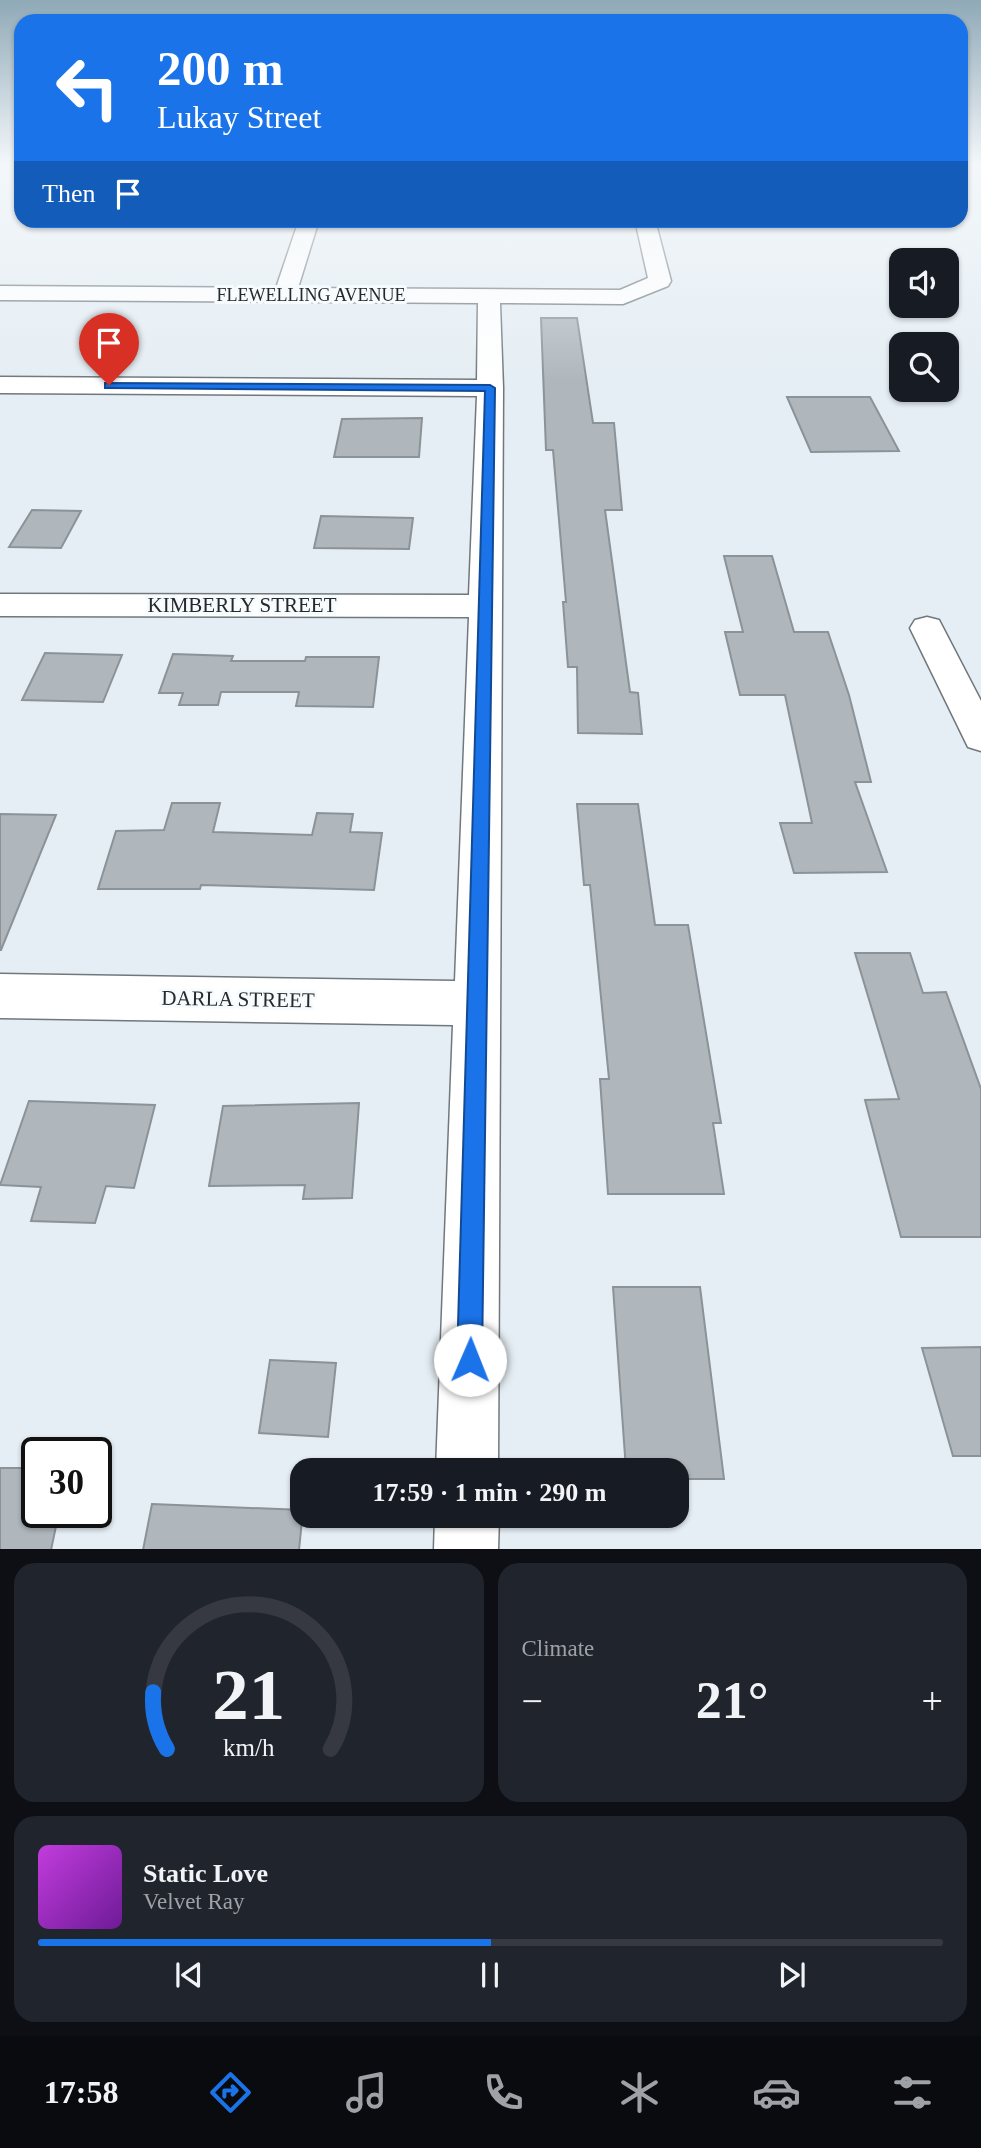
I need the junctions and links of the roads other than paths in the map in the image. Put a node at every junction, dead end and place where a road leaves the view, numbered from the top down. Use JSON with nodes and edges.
{"nodes":[{"id":1,"x":304,"y":236,"type":"edge"},
{"id":2,"x":649,"y":236,"type":"edge"},
{"id":3,"x":0,"y":293,"type":"edge"},
{"id":4,"x":285,"y":295,"type":"junction"},
{"id":5,"x":489,"y":296,"type":"junction"},
{"id":6,"x":0,"y":385,"type":"edge"},
{"id":7,"x":490,"y":388,"type":"junction"},
{"id":8,"x":0,"y":605,"type":"edge"},
{"id":9,"x":484,"y":606,"type":"junction"},
{"id":10,"x":927,"y":628,"type":"dead end"},
{"id":11,"x":981,"y":737,"type":"edge"},
{"id":12,"x":0,"y":996,"type":"edge"},
{"id":13,"x":476,"y":1003,"type":"junction"},
{"id":14,"x":467,"y":1458,"type":"edge"},
{"id":15,"x":467,"y":1528,"type":"edge"},
{"id":16,"x":466,"y":1549,"type":"edge"}],
"edges":[{"from":1,"to":4,"type":"street"},
{"from":2,"to":5,"type":"street","name":"FLEWELLING AVENUE"},
{"from":3,"to":4,"type":"street","name":"FLEWELLING AVENUE"},
{"from":4,"to":5,"type":"street","name":"FLEWELLING AVENUE"},
{"from":5,"to":7,"type":"street"},
{"from":6,"to":7,"type":"street"},
{"from":7,"to":9,"type":"street"},
{"from":8,"to":9,"type":"street","name":"KIMBERLY STREET"},
{"from":9,"to":13,"type":"street"},
{"from":10,"to":11,"type":"street"},
{"from":12,"to":13,"type":"street","name":"DARLA STREET"},
{"from":13,"to":14,"type":"street"},
{"from":15,"to":16,"type":"street"}]}
